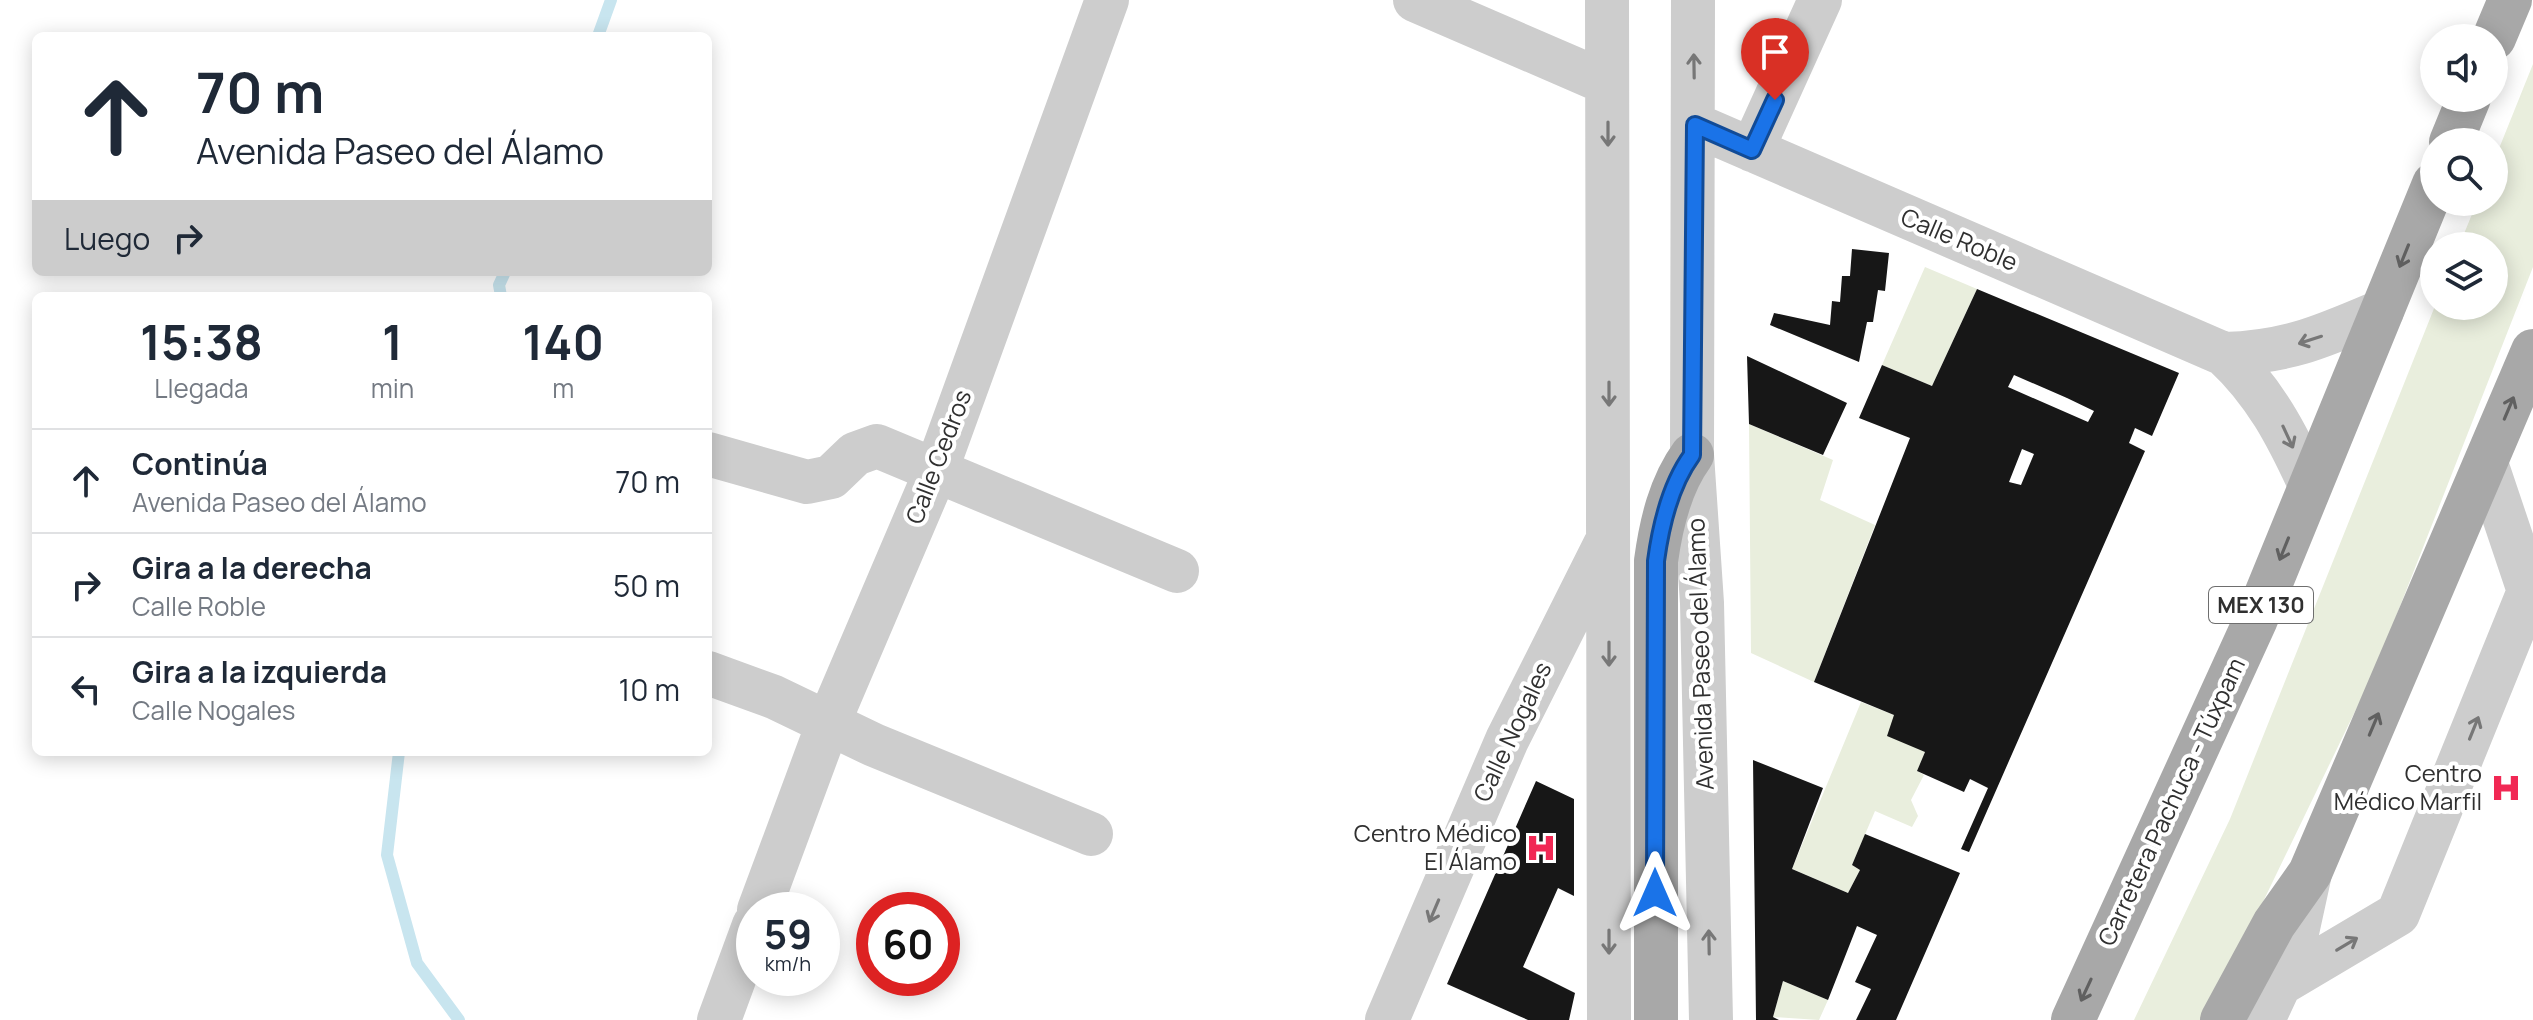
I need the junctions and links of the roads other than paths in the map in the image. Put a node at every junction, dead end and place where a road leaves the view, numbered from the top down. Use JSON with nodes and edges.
{"nodes":[{"id":1,"x":1107,"y":0,"type":"edge"},
{"id":2,"x":1415,"y":0,"type":"edge"},
{"id":3,"x":1607,"y":0,"type":"edge"},
{"id":4,"x":1693,"y":0,"type":"edge"},
{"id":5,"x":1820,"y":0,"type":"edge"},
{"id":6,"x":2510,"y":0,"type":"edge"},
{"id":7,"x":2500,"y":24,"type":"edge"},
{"id":8,"x":1607,"y":83,"type":"junction"},
{"id":9,"x":1695,"y":125,"type":"junction"},
{"id":10,"x":1752,"y":150,"type":"junction"},
{"id":11,"x":2421,"y":216,"type":"edge"},
{"id":12,"x":2382,"y":311,"type":"junction"},
{"id":13,"x":2533,"y":351,"type":"edge"},
{"id":14,"x":2224,"y":354,"type":"junction"},
{"id":15,"x":712,"y":455,"type":"edge"},
{"id":16,"x":1692,"y":455,"type":"junction"},
{"id":17,"x":2486,"y":463,"type":"junction"},
{"id":18,"x":936,"y":471,"type":"junction"},
{"id":19,"x":2310,"y":485,"type":"junction"},
{"id":20,"x":1610,"y":536,"type":"junction"},
{"id":21,"x":1177,"y":571,"type":"dead end"},
{"id":22,"x":712,"y":674,"type":"edge"},
{"id":23,"x":828,"y":724,"type":"junction"},
{"id":24,"x":1091,"y":834,"type":"dead end"},
{"id":25,"x":2310,"y":873,"type":"junction"},
{"id":26,"x":766,"y":892,"type":"edge"},
{"id":27,"x":736,"y":974,"type":"edge"},
{"id":28,"x":2272,"y":1002,"type":"edge"},
{"id":29,"x":719,"y":1020,"type":"edge"},
{"id":30,"x":1387,"y":1020,"type":"edge"},
{"id":31,"x":1609,"y":1020,"type":"edge"},
{"id":32,"x":1656,"y":1020,"type":"edge"},
{"id":33,"x":1711,"y":1020,"type":"edge"},
{"id":34,"x":2073,"y":1020,"type":"edge"},
{"id":35,"x":2222,"y":1020,"type":"edge"}],
"edges":[{"from":1,"to":18,"type":"street","name":"Calle Cedros"},
{"from":2,"to":8,"type":"street"},
{"from":3,"to":8,"type":"street"},
{"from":9,"to":4,"type":"street","name":"Avenida Paseo del Álamo","one_way":true},
{"from":5,"to":10,"type":"street"},
{"from":6,"to":7,"type":"main road"},
{"from":8,"to":20,"type":"street","one_way":true},
{"from":9,"to":10,"type":"street","name":"Calle Roble"},
{"from":9,"to":16,"type":"street","name":"Avenida Paseo del Álamo"},
{"from":10,"to":14,"type":"street","name":"Calle Roble"},
{"from":11,"to":12,"type":"main road","name":"Carretera Pachuca - Túxpam","number":"MEX 130","one_way":true},
{"from":12,"to":14,"type":"street","name":"Calle Roble","one_way":true},
{"from":12,"to":19,"type":"main road","name":"Carretera Pachuca - Túxpam","number":"MEX 130"},
{"from":17,"to":13,"type":"main road","one_way":true},
{"from":14,"to":19,"type":"street","name":"Calle Roble","one_way":true},
{"from":15,"to":18,"type":"street"},
{"from":16,"to":32,"type":"main road"},
{"from":33,"to":16,"type":"street","name":"Avenida Paseo del Álamo","one_way":true},
{"from":25,"to":17,"type":"main road","one_way":true},
{"from":28,"to":17,"type":"street","one_way":true},
{"from":18,"to":21,"type":"street"},
{"from":18,"to":23,"type":"street","name":"Calle Cedros"},
{"from":19,"to":34,"type":"main road","name":"Carretera Pachuca - Túxpam","number":"MEX 130","one_way":true},
{"from":20,"to":30,"type":"street","name":"Calle Nogales","one_way":true},
{"from":20,"to":31,"type":"street","one_way":true},
{"from":22,"to":23,"type":"street"},
{"from":23,"to":24,"type":"street"},
{"from":23,"to":26,"type":"street","name":"Calle Cedros"},
{"from":25,"to":28,"type":"street"},
{"from":25,"to":35,"type":"main road"},
{"from":27,"to":29,"type":"street"}]}
